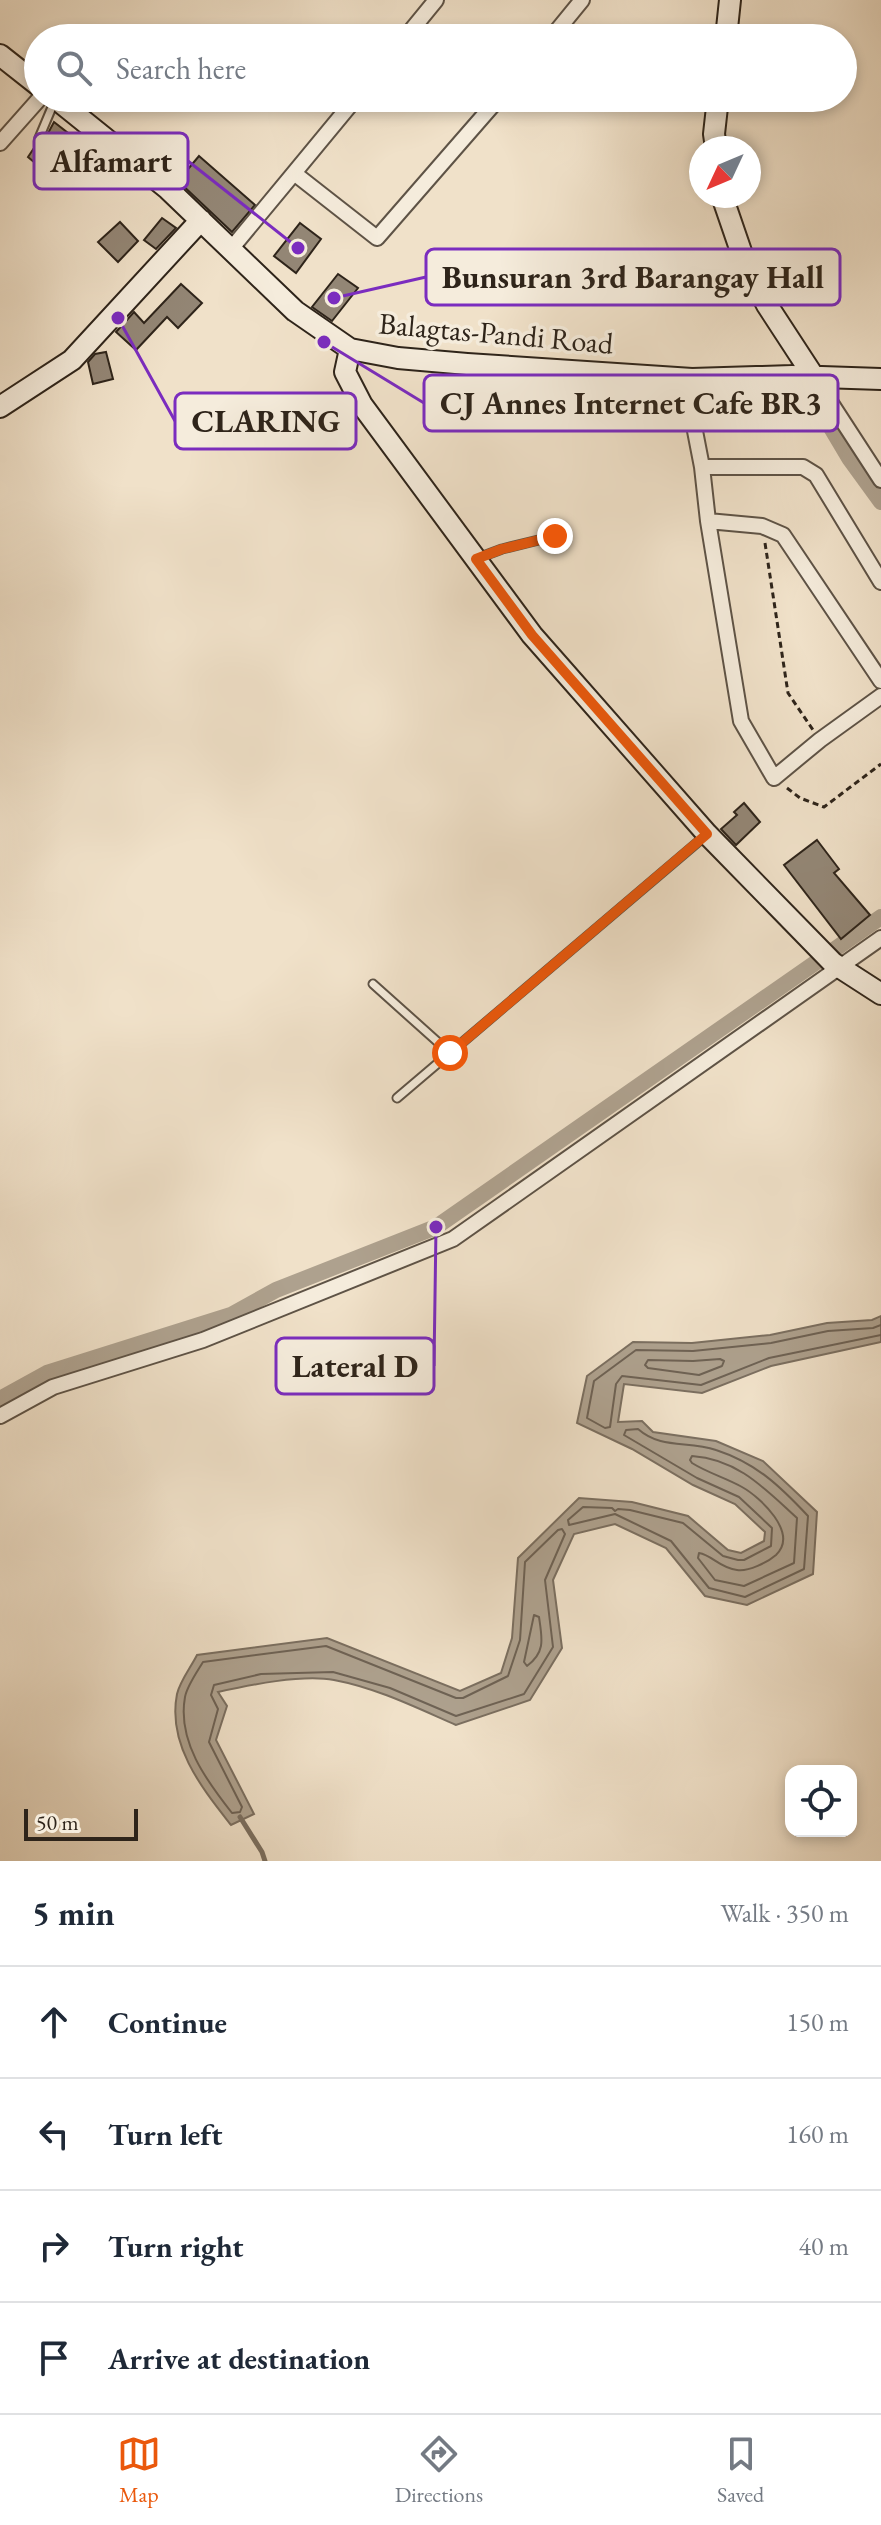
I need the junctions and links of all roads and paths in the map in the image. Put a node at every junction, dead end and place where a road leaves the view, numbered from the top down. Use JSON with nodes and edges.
{"nodes":[{"id":1,"x":436,"y":0,"type":"edge"},
{"id":2,"x":582,"y":0,"type":"edge"},
{"id":3,"x":730,"y":0,"type":"edge"},
{"id":4,"x":416,"y":24,"type":"edge"},
{"id":5,"x":562,"y":24,"type":"edge"},
{"id":6,"x":727,"y":24,"type":"edge"},
{"id":7,"x":0,"y":55,"type":"edge"},
{"id":8,"x":24,"y":74,"type":"edge"},
{"id":9,"x":28,"y":112,"type":"edge"},
{"id":10,"x":49,"y":112,"type":"edge"},
{"id":11,"x":73,"y":112,"type":"edge"},
{"id":12,"x":344,"y":112,"type":"edge"},
{"id":13,"x":487,"y":112,"type":"edge"},
{"id":14,"x":716,"y":112,"type":"edge"},
{"id":15,"x":97,"y":131,"type":"junction"},
{"id":16,"x":714,"y":136,"type":"edge"},
{"id":17,"x":0,"y":143,"type":"edge"},
{"id":18,"x":294,"y":173,"type":"junction"},
{"id":19,"x":726,"y":208,"type":"edge"},
{"id":20,"x":201,"y":220,"type":"junction"},
{"id":21,"x":231,"y":249,"type":"junction"},
{"id":22,"x":350,"y":349,"type":"junction"},
{"id":23,"x":805,"y":377,"type":"junction"},
{"id":24,"x":692,"y":379,"type":"junction"},
{"id":25,"x":881,"y":379,"type":"edge"},
{"id":26,"x":0,"y":407,"type":"edge"},
{"id":27,"x":702,"y":467,"type":"junction"},
{"id":28,"x":881,"y":480,"type":"edge"},
{"id":29,"x":708,"y":521,"type":"junction"},
{"id":30,"x":762,"y":526,"type":"junction"},
{"id":31,"x":555,"y":536,"type":"dead end"},
{"id":32,"x":476,"y":559,"type":"junction"},
{"id":33,"x":881,"y":582,"type":"edge"},
{"id":34,"x":881,"y":681,"type":"edge"},
{"id":35,"x":881,"y":696,"type":"edge"},
{"id":36,"x":820,"y":740,"type":"junction"},
{"id":37,"x":881,"y":764,"type":"edge"},
{"id":38,"x":774,"y":778,"type":"junction"},
{"id":39,"x":707,"y":834,"type":"junction"},
{"id":40,"x":881,"y":938,"type":"edge"},
{"id":41,"x":832,"y":961,"type":"junction"},
{"id":42,"x":373,"y":984,"type":"dead end"},
{"id":43,"x":881,"y":994,"type":"edge"},
{"id":44,"x":450,"y":1053,"type":"junction"},
{"id":45,"x":397,"y":1098,"type":"dead end"},
{"id":46,"x":0,"y":1416,"type":"edge"}],
"edges":[{"from":1,"to":4,"type":"street"},
{"from":2,"to":5,"type":"street"},
{"from":3,"to":6,"type":"street"},
{"from":7,"to":8,"type":"street"},
{"from":9,"to":17,"type":"street"},
{"from":10,"to":15,"type":"lane"},
{"from":11,"to":15,"type":"street","name":"Balagtas-Pandi Road"},
{"from":12,"to":18,"type":"street"},
{"from":13,"to":18,"type":"street"},
{"from":14,"to":16,"type":"street"},
{"from":15,"to":20,"type":"street","name":"Balagtas-Pandi Road"},
{"from":18,"to":21,"type":"street"},
{"from":19,"to":23,"type":"street"},
{"from":20,"to":21,"type":"street","name":"Balagtas-Pandi Road"},
{"from":20,"to":26,"type":"street"},
{"from":21,"to":22,"type":"street","name":"Balagtas-Pandi Road"},
{"from":22,"to":24,"type":"street","name":"Balagtas-Pandi Road"},
{"from":22,"to":32,"type":"street"},
{"from":23,"to":24,"type":"street","name":"Balagtas-Pandi Road"},
{"from":23,"to":25,"type":"street","name":"Balagtas-Pandi Road"},
{"from":23,"to":28,"type":"street"},
{"from":24,"to":27,"type":"street"},
{"from":27,"to":29,"type":"street"},
{"from":27,"to":33,"type":"street"},
{"from":29,"to":30,"type":"street"},
{"from":29,"to":38,"type":"street"},
{"from":30,"to":34,"type":"street"},
{"from":30,"to":36,"type":"path"},
{"from":31,"to":32,"type":"lane"},
{"from":32,"to":39,"type":"street"},
{"from":35,"to":36,"type":"street"},
{"from":36,"to":38,"type":"street"},
{"from":37,"to":38,"type":"path"},
{"from":39,"to":41,"type":"street"},
{"from":39,"to":44,"type":"lane"},
{"from":40,"to":41,"type":"street"},
{"from":41,"to":43,"type":"street"},
{"from":41,"to":46,"type":"street"},
{"from":42,"to":44,"type":"lane"},
{"from":44,"to":45,"type":"lane"}]}
